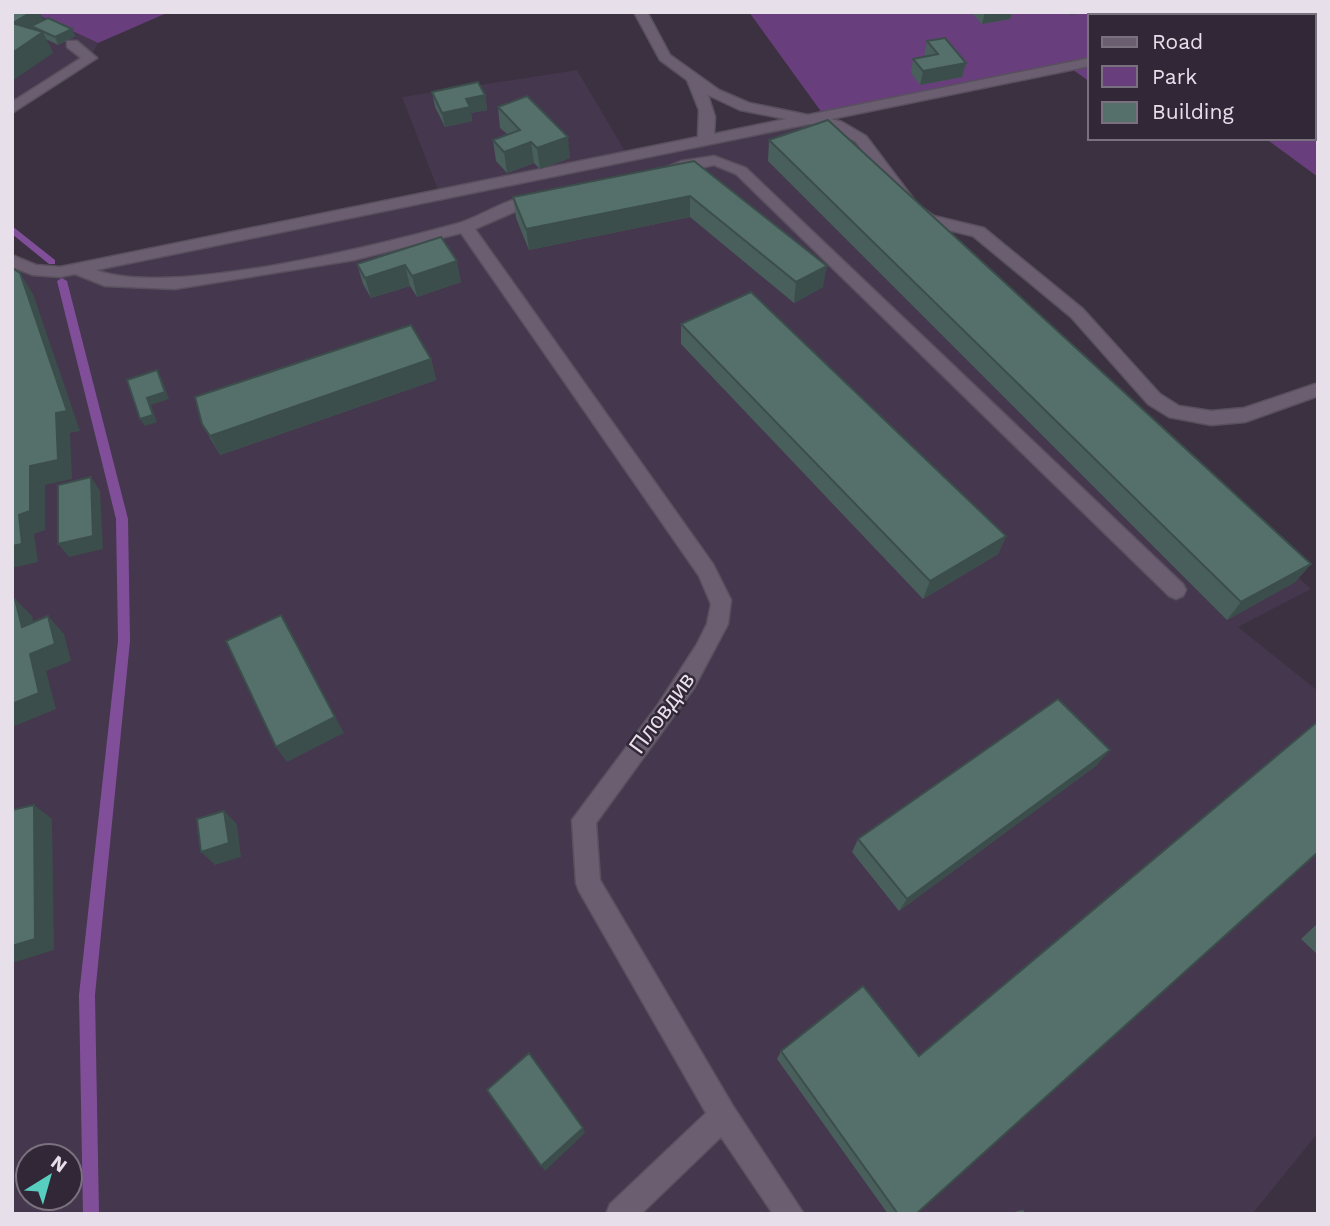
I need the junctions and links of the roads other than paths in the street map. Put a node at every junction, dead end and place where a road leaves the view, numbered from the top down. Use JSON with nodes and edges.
{"nodes":[{"id":1,"x":640,"y":12,"type":"edge"},
{"id":2,"x":72,"y":44,"type":"dead end"},
{"id":3,"x":1088,"y":62,"type":"edge"},
{"id":4,"x":692,"y":80,"type":"junction"},
{"id":5,"x":12,"y":108,"type":"edge"},
{"id":6,"x":808,"y":121,"type":"junction"},
{"id":7,"x":705,"y":141,"type":"junction"},
{"id":8,"x":646,"y":175,"type":"edge"},
{"id":9,"x":556,"y":196,"type":"edge"},
{"id":10,"x":465,"y":228,"type":"junction"},
{"id":11,"x":12,"y":260,"type":"edge"},
{"id":12,"x":77,"y":269,"type":"junction"},
{"id":13,"x":1318,"y":389,"type":"edge"},
{"id":14,"x":1176,"y":590,"type":"dead end"},
{"id":15,"x":723,"y":1116,"type":"junction"},
{"id":16,"x":620,"y":1214,"type":"edge"},
{"id":17,"x":790,"y":1214,"type":"edge"}],
"edges":[{"from":1,"to":4,"type":"street"},
{"from":2,"to":5,"type":"street"},
{"from":3,"to":6,"type":"street"},
{"from":4,"to":6,"type":"street"},
{"from":4,"to":7,"type":"street"},
{"from":6,"to":7,"type":"street"},
{"from":6,"to":13,"type":"street"},
{"from":7,"to":12,"type":"street"},
{"from":8,"to":14,"type":"street"},
{"from":9,"to":10,"type":"street"},
{"from":10,"to":12,"type":"street"},
{"from":10,"to":15,"type":"street","name":"Пловдив"},
{"from":11,"to":12,"type":"street"},
{"from":15,"to":16,"type":"street"},
{"from":15,"to":17,"type":"street","name":"Пловдив"}]}
